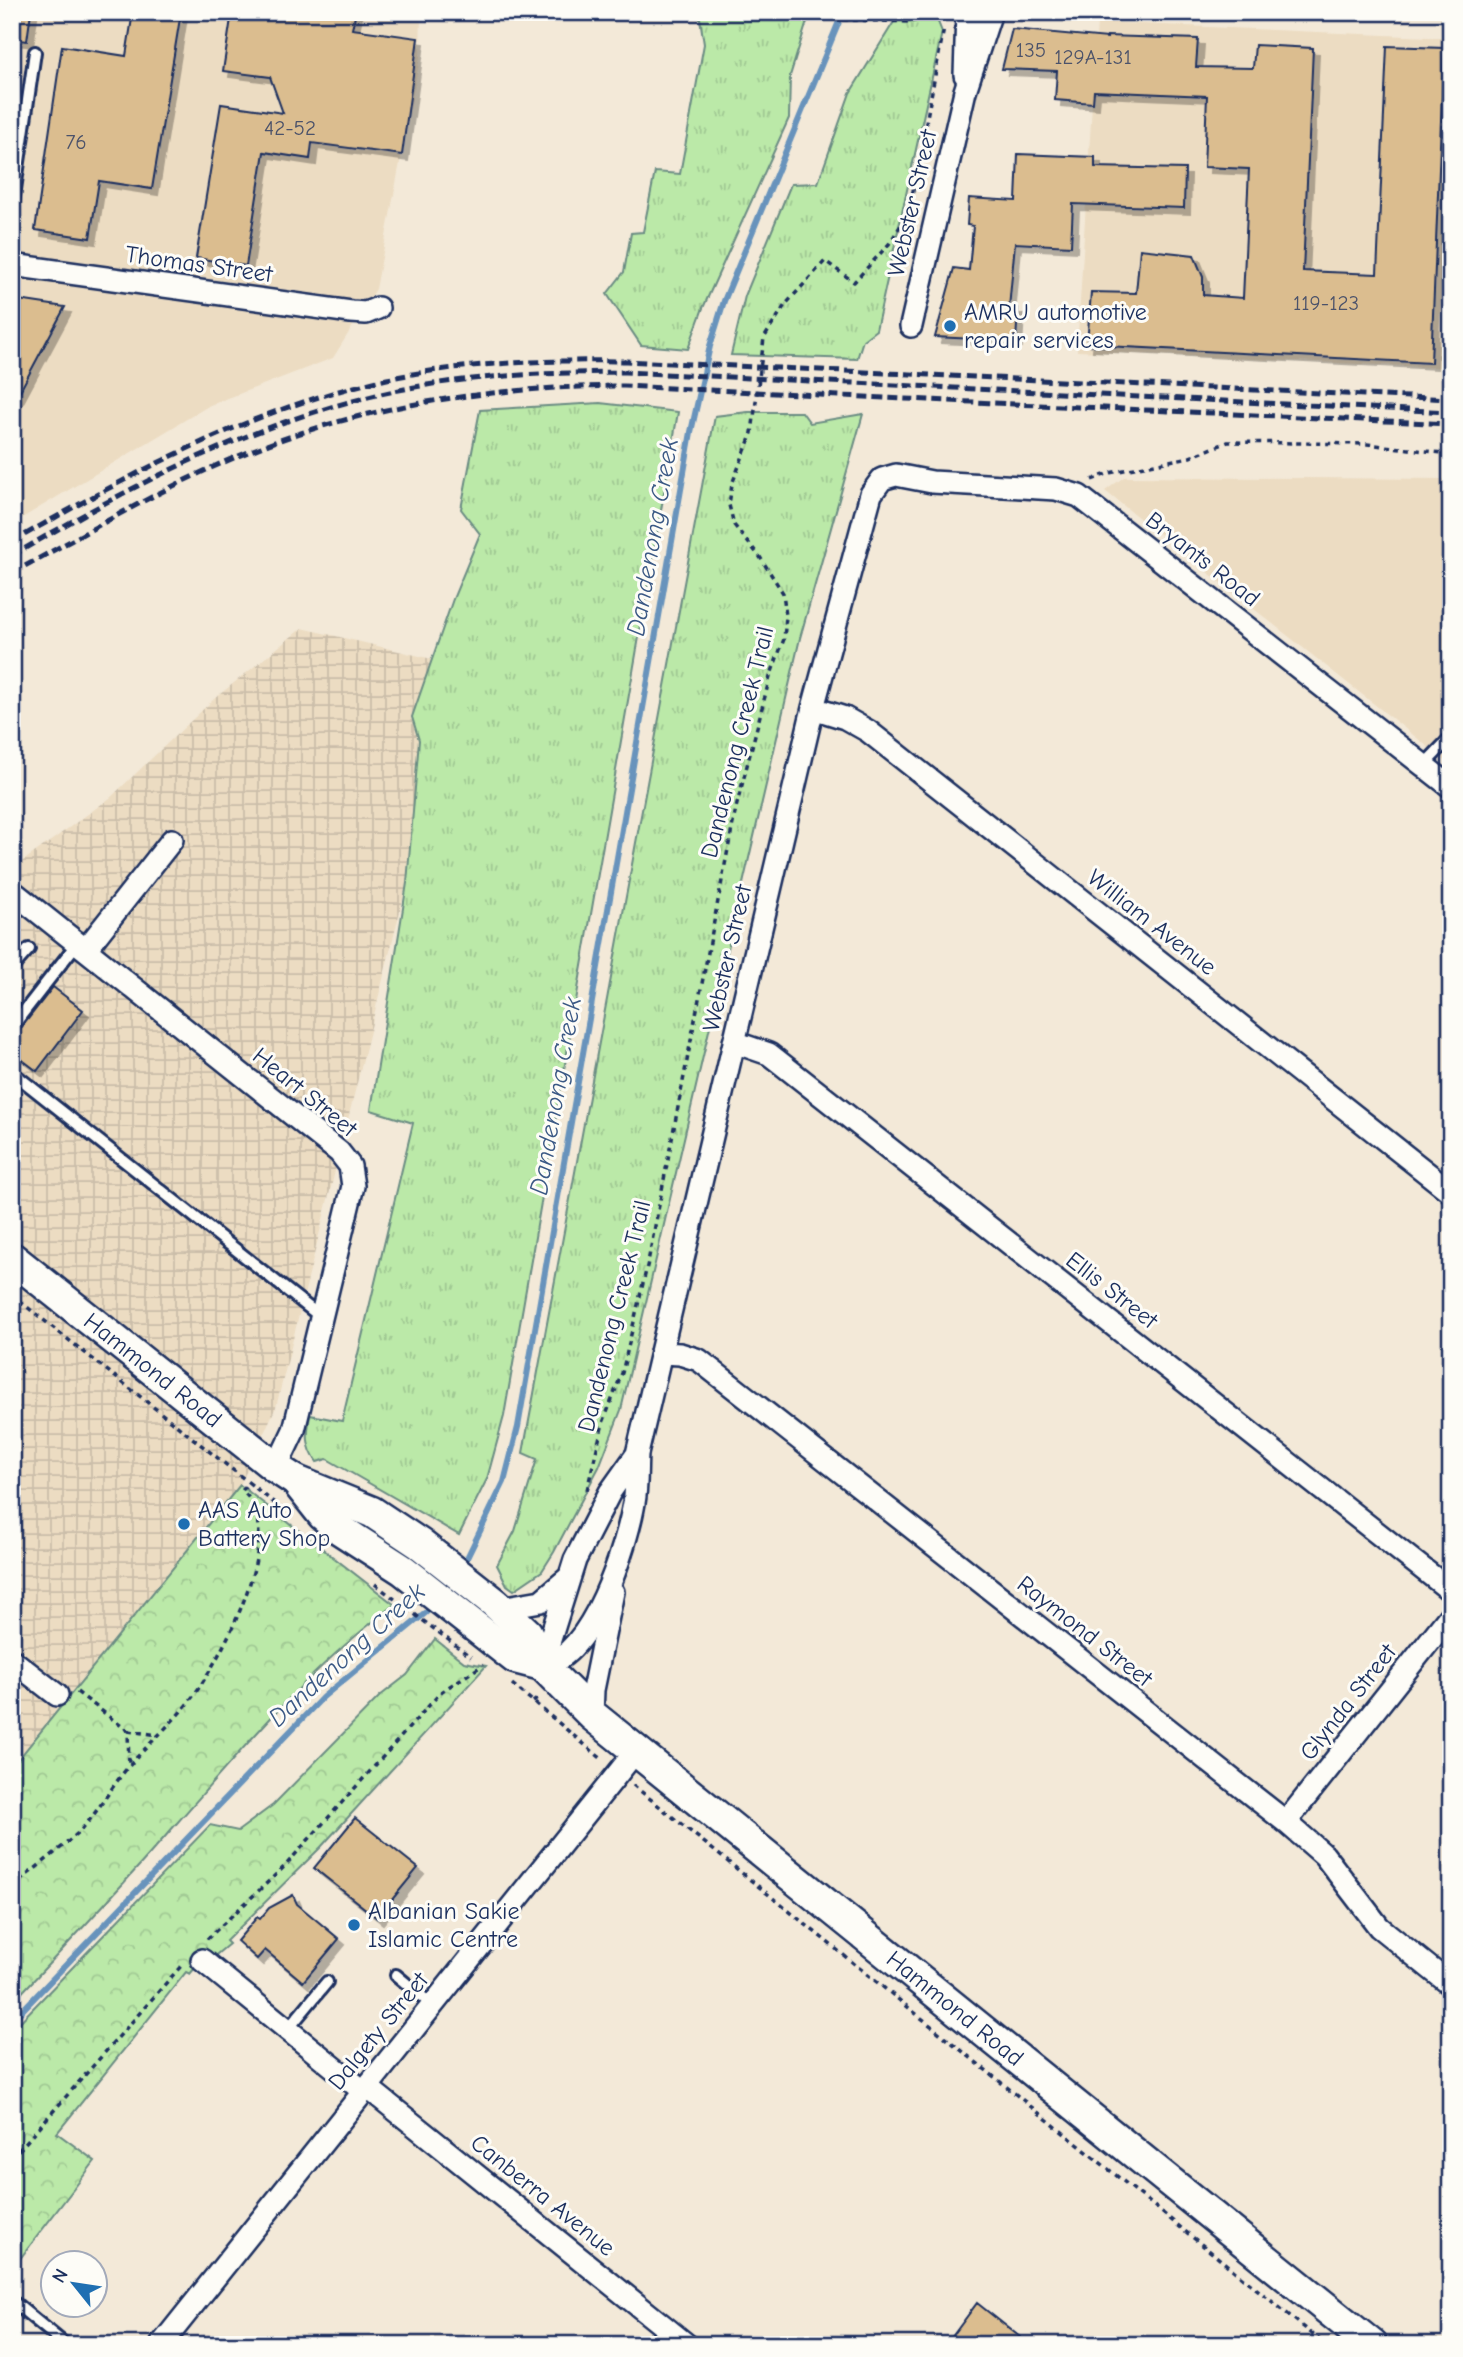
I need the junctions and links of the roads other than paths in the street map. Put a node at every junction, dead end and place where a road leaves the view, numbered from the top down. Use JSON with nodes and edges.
{"nodes":[{"id":1,"x":967,"y":12,"type":"edge"},
{"id":2,"x":991,"y":12,"type":"edge"},
{"id":3,"x":35,"y":52,"type":"dead end"},
{"id":4,"x":965,"y":91,"type":"junction"},
{"id":5,"x":12,"y":210,"type":"edge"},
{"id":6,"x":12,"y":265,"type":"edge"},
{"id":7,"x":378,"y":308,"type":"dead end"},
{"id":8,"x":911,"y":326,"type":"dead end"},
{"id":9,"x":882,"y":480,"type":"joint"},
{"id":10,"x":813,"y":708,"type":"junction"},
{"id":11,"x":1451,"y":737,"type":"edge"},
{"id":12,"x":1423,"y":766,"type":"junction"},
{"id":13,"x":1451,"y":788,"type":"edge"},
{"id":14,"x":172,"y":840,"type":"dead end"},
{"id":15,"x":12,"y":891,"type":"edge"},
{"id":16,"x":82,"y":945,"type":"junction"},
{"id":17,"x":29,"y":949,"type":"dead end"},
{"id":18,"x":12,"y":968,"type":"edge"},
{"id":19,"x":12,"y":1027,"type":"edge"},
{"id":20,"x":734,"y":1042,"type":"junction"},
{"id":21,"x":12,"y":1072,"type":"edge"},
{"id":22,"x":1451,"y":1192,"type":"edge"},
{"id":23,"x":12,"y":1258,"type":"edge"},
{"id":24,"x":322,"y":1318,"type":"junction"},
{"id":25,"x":661,"y":1353,"type":"junction"},
{"id":26,"x":636,"y":1454,"type":"junction"},
{"id":27,"x":286,"y":1474,"type":"junction"},
{"id":28,"x":618,"y":1563,"type":"junction"},
{"id":29,"x":567,"y":1579,"type":"junction"},
{"id":30,"x":1451,"y":1591,"type":"edge"},
{"id":31,"x":498,"y":1605,"type":"junction"},
{"id":32,"x":1451,"y":1614,"type":"edge"},
{"id":33,"x":12,"y":1660,"type":"edge"},
{"id":34,"x":542,"y":1665,"type":"junction"},
{"id":35,"x":57,"y":1695,"type":"road end"},
{"id":36,"x":592,"y":1715,"type":"junction"},
{"id":37,"x":627,"y":1763,"type":"junction"},
{"id":38,"x":1286,"y":1822,"type":"junction"},
{"id":39,"x":195,"y":1956,"type":"road end"},
{"id":40,"x":396,"y":1975,"type":"dead end"},
{"id":41,"x":327,"y":1982,"type":"dead end"},
{"id":42,"x":1451,"y":1985,"type":"edge"},
{"id":43,"x":432,"y":2005,"type":"junction"},
{"id":44,"x":288,"y":2029,"type":"junction"},
{"id":45,"x":365,"y":2089,"type":"junction"},
{"id":46,"x":16,"y":2304,"type":"dead end"},
{"id":47,"x":66,"y":2345,"type":"edge"},
{"id":48,"x":161,"y":2345,"type":"edge"},
{"id":49,"x":687,"y":2345,"type":"edge"},
{"id":50,"x":1372,"y":2345,"type":"edge"}],
"edges":[{"from":1,"to":4,"type":"street","name":"Webster Street"},
{"from":2,"to":4,"type":"street","name":"Webster Street"},
{"from":3,"to":5,"type":"lane"},
{"from":4,"to":8,"type":"street","name":"Webster Street"},
{"from":6,"to":7,"type":"street","name":"Thomas Street"},
{"from":9,"to":10,"type":"street","name":"Webster Street"},
{"from":9,"to":12,"type":"street","name":"Bryants Road"},
{"from":10,"to":20,"type":"street","name":"Webster Street"},
{"from":10,"to":22,"type":"street","name":"William Avenue"},
{"from":11,"to":12,"type":"lane"},
{"from":12,"to":13,"type":"street","name":"Bryants Road"},
{"from":14,"to":16,"type":"street"},
{"from":15,"to":16,"type":"street","name":"Heart Street"},
{"from":16,"to":19,"type":"lane"},
{"from":16,"to":24,"type":"street","name":"Heart Street"},
{"from":17,"to":18,"type":"lane"},
{"from":20,"to":25,"type":"street","name":"Webster Street"},
{"from":20,"to":30,"type":"street","name":"Ellis Street"},
{"from":21,"to":24,"type":"lane"},
{"from":23,"to":27,"type":"main road","name":"Hammond Road"},
{"from":24,"to":27,"type":"street","name":"Heart Street"},
{"from":25,"to":26,"type":"street","name":"Webster Street"},
{"from":25,"to":38,"type":"street","name":"Raymond Street"},
{"from":26,"to":28,"type":"street","name":"Webster Street"},
{"from":26,"to":29,"type":"street","name":"Webster Street"},
{"from":27,"to":31,"type":"main road","name":"Hammond Road"},
{"from":27,"to":34,"type":"main road","name":"Hammond Road"},
{"from":28,"to":34,"type":"street","name":"Webster Street"},
{"from":28,"to":36,"type":"street","name":"Webster Street"},
{"from":29,"to":31,"type":"street","name":"Webster Street"},
{"from":29,"to":34,"type":"street","name":"Webster Street"},
{"from":31,"to":34,"type":"main road","name":"Hammond Road"},
{"from":32,"to":38,"type":"street","name":"Glynda Street"},
{"from":33,"to":35,"type":"street"},
{"from":34,"to":36,"type":"main road","name":"Hammond Road"},
{"from":36,"to":37,"type":"main road","name":"Hammond Road"},
{"from":37,"to":43,"type":"street","name":"Dalgety Street"},
{"from":37,"to":50,"type":"main road","name":"Hammond Road"},
{"from":38,"to":42,"type":"street","name":"Raymond Street"},
{"from":39,"to":44,"type":"street","name":"Canberra Avenue"},
{"from":40,"to":43,"type":"lane"},
{"from":41,"to":44,"type":"lane"},
{"from":43,"to":45,"type":"street","name":"Dalgety Street"},
{"from":44,"to":45,"type":"street","name":"Canberra Avenue"},
{"from":45,"to":48,"type":"street","name":"Dalgety Street"},
{"from":45,"to":49,"type":"street","name":"Canberra Avenue"},
{"from":46,"to":47,"type":"lane"}]}
